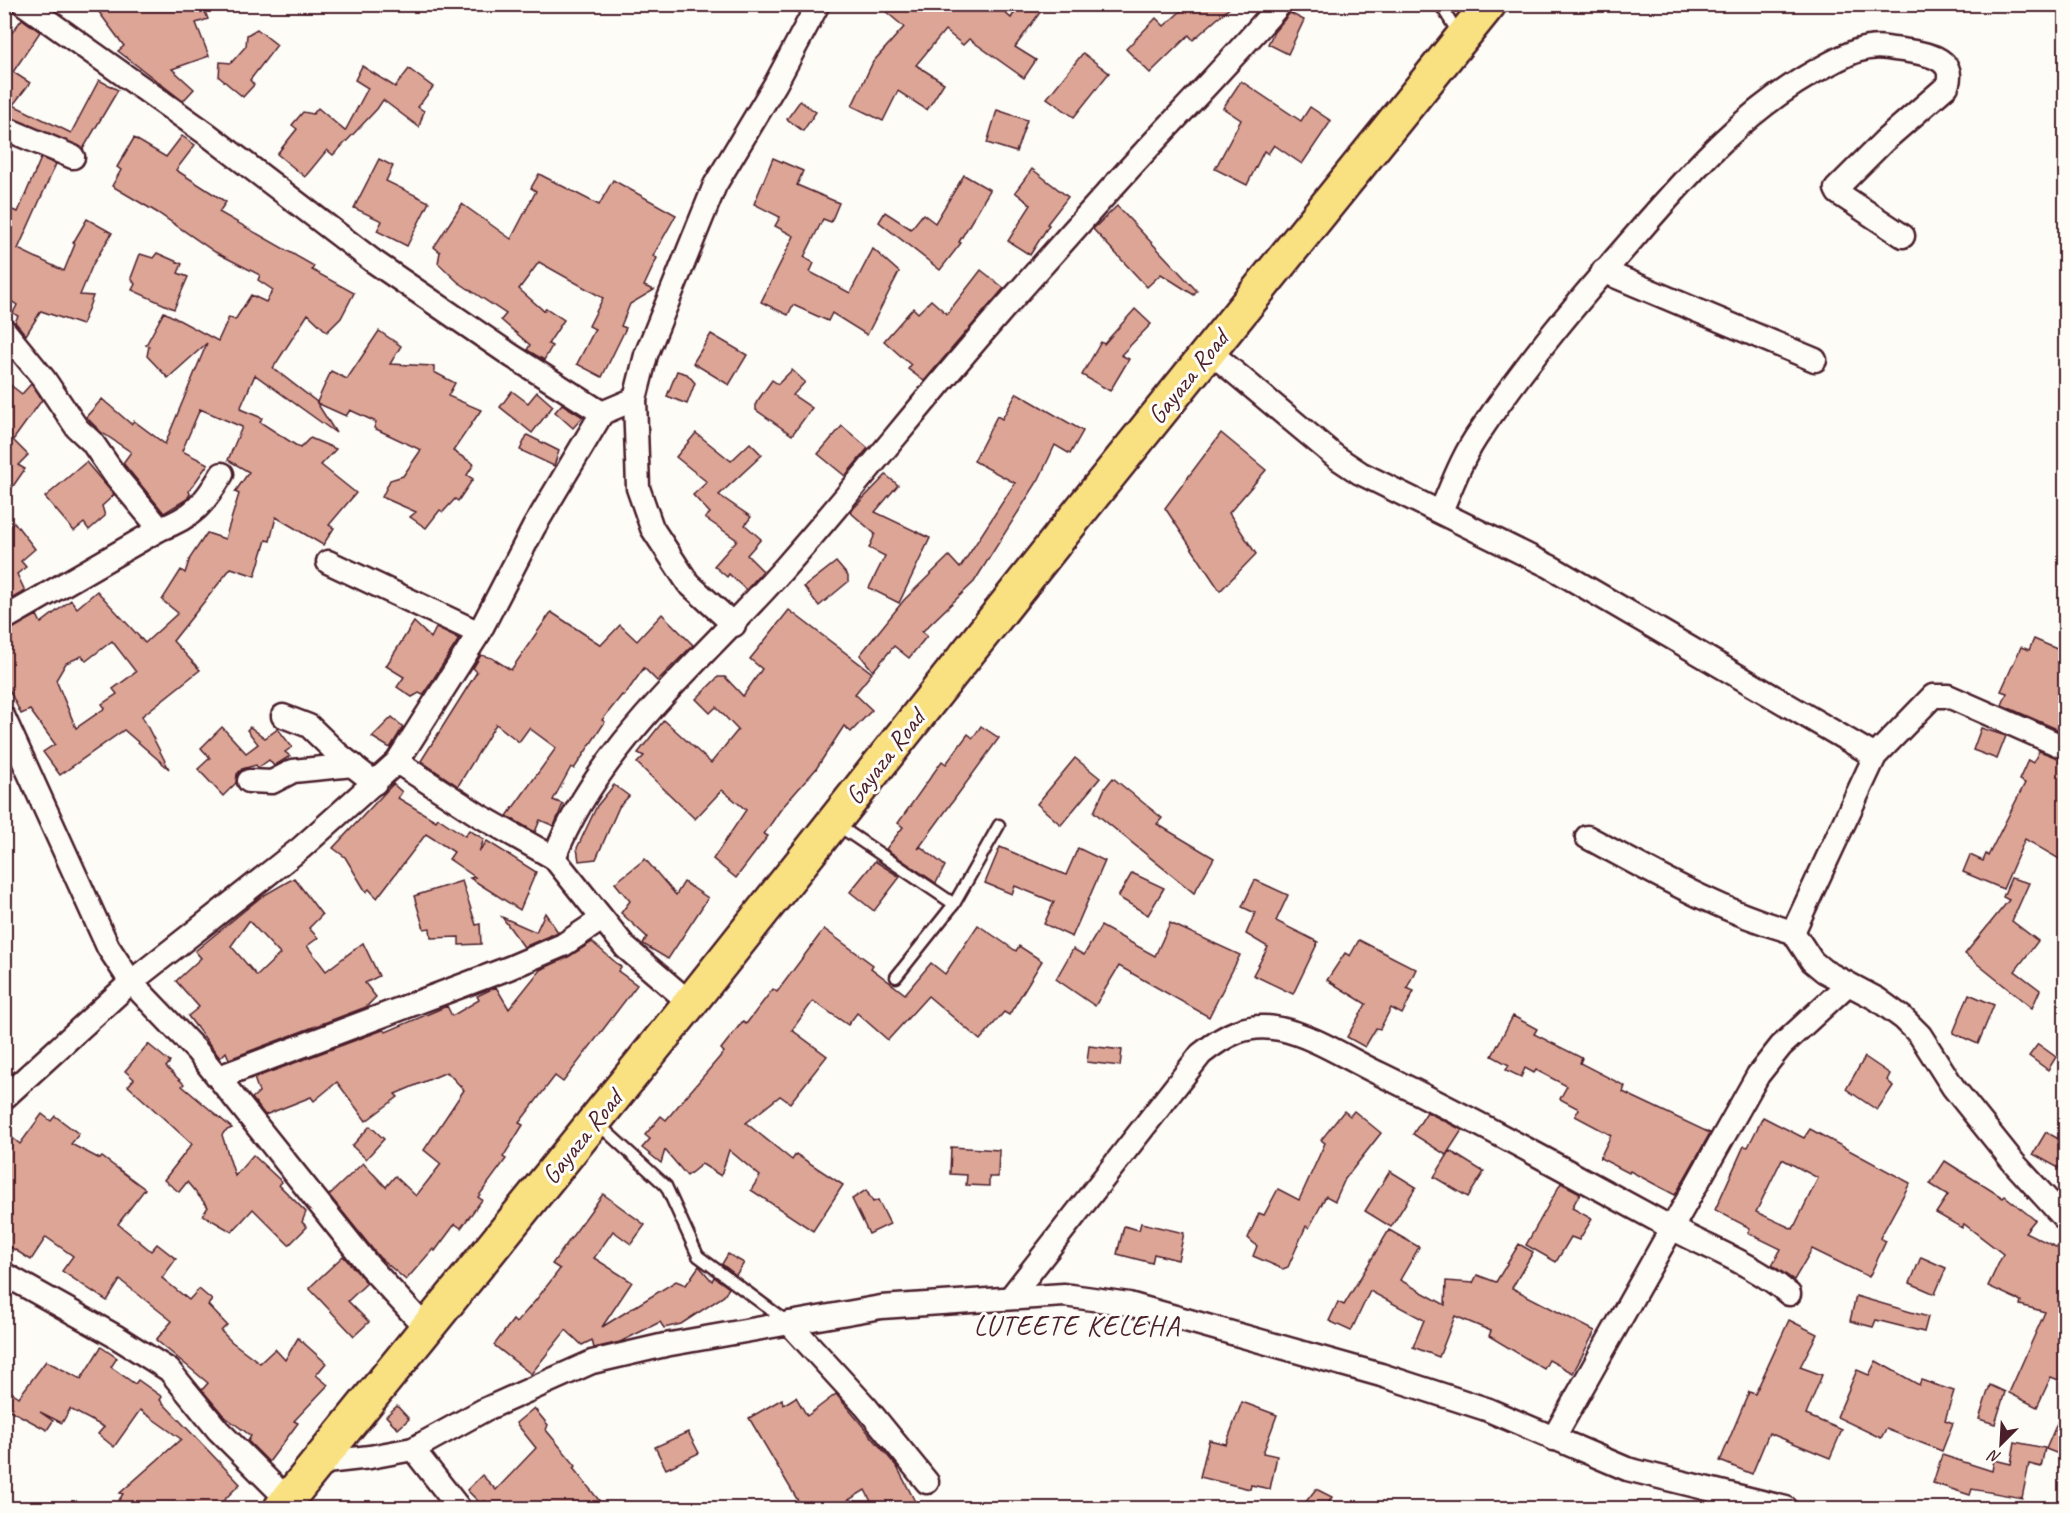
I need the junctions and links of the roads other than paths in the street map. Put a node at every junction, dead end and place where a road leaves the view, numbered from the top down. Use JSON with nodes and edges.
{"nodes":[{"id":1,"x":24,"y":4,"type":"edge"},
{"id":2,"x":818,"y":4,"type":"edge"},
{"id":3,"x":1280,"y":4,"type":"edge"},
{"id":4,"x":1440,"y":4,"type":"edge"},
{"id":5,"x":1489,"y":4,"type":"edge"},
{"id":6,"x":1462,"y":39,"type":"junction"},
{"id":7,"x":4,"y":128,"type":"edge"},
{"id":8,"x":73,"y":157,"type":"dead end"},
{"id":9,"x":1903,"y":236,"type":"dead end"},
{"id":10,"x":1604,"y":271,"type":"junction"},
{"id":11,"x":4,"y":330,"type":"edge"},
{"id":12,"x":1209,"y":351,"type":"junction"},
{"id":13,"x":1815,"y":360,"type":"dead end"},
{"id":14,"x":634,"y":399,"type":"junction"},
{"id":15,"x":602,"y":412,"type":"junction"},
{"id":16,"x":222,"y":474,"type":"dead end"},
{"id":17,"x":1442,"y":511,"type":"junction"},
{"id":18,"x":160,"y":529,"type":"junction"},
{"id":19,"x":328,"y":562,"type":"dead end"},
{"id":20,"x":4,"y":619,"type":"edge"},
{"id":21,"x":734,"y":625,"type":"junction"},
{"id":22,"x":479,"y":633,"type":"junction"},
{"id":23,"x":283,"y":716,"type":"dead end"},
{"id":24,"x":4,"y":718,"type":"edge"},
{"id":25,"x":2066,"y":748,"type":"edge"},
{"id":26,"x":1875,"y":756,"type":"junction"},
{"id":27,"x":397,"y":762,"type":"junction"},
{"id":28,"x":353,"y":765,"type":"junction"},
{"id":29,"x":249,"y":781,"type":"dead end"},
{"id":30,"x":375,"y":783,"type":"junction"},
{"id":31,"x":833,"y":822,"type":"junction"},
{"id":32,"x":999,"y":825,"type":"dead end"},
{"id":33,"x":1587,"y":837,"type":"dead end"},
{"id":34,"x":554,"y":858,"type":"junction"},
{"id":35,"x":954,"y":904,"type":"junction"},
{"id":36,"x":602,"y":919,"type":"junction"},
{"id":37,"x":1792,"y":932,"type":"junction"},
{"id":38,"x":896,"y":977,"type":"dead end"},
{"id":39,"x":131,"y":982,"type":"junction"},
{"id":40,"x":1848,"y":984,"type":"junction"},
{"id":41,"x":690,"y":1003,"type":"junction"},
{"id":42,"x":219,"y":1077,"type":"junction"},
{"id":43,"x":4,"y":1098,"type":"edge"},
{"id":44,"x":595,"y":1121,"type":"junction"},
{"id":45,"x":2066,"y":1220,"type":"edge"},
{"id":46,"x":1671,"y":1228,"type":"junction"},
{"id":47,"x":4,"y":1274,"type":"edge"},
{"id":48,"x":1789,"y":1294,"type":"dead end"},
{"id":49,"x":1010,"y":1298,"type":"junction"},
{"id":50,"x":789,"y":1323,"type":"junction"},
{"id":51,"x":426,"y":1328,"type":"junction"},
{"id":52,"x":1553,"y":1439,"type":"junction"},
{"id":53,"x":413,"y":1449,"type":"junction"},
{"id":54,"x":317,"y":1463,"type":"junction"},
{"id":55,"x":927,"y":1482,"type":"dead end"},
{"id":56,"x":284,"y":1504,"type":"edge"},
{"id":57,"x":459,"y":1509,"type":"edge"},
{"id":58,"x":1786,"y":1509,"type":"edge"}],
"edges":[{"from":1,"to":15,"type":"street"},
{"from":2,"to":14,"type":"street"},
{"from":3,"to":21,"type":"street"},
{"from":4,"to":6,"type":"lane"},
{"from":5,"to":6,"type":"main road","name":"Gayaza Road"},
{"from":6,"to":12,"type":"main road","name":"Gayaza Road"},
{"from":7,"to":8,"type":"street"},
{"from":9,"to":10,"type":"street"},
{"from":10,"to":13,"type":"street"},
{"from":10,"to":17,"type":"street"},
{"from":11,"to":18,"type":"street"},
{"from":12,"to":17,"type":"street"},
{"from":12,"to":31,"type":"main road","name":"Gayaza Road"},
{"from":14,"to":15,"type":"street"},
{"from":14,"to":21,"type":"street"},
{"from":15,"to":22,"type":"street"},
{"from":16,"to":18,"type":"street"},
{"from":17,"to":26,"type":"street"},
{"from":18,"to":20,"type":"street"},
{"from":19,"to":22,"type":"street"},
{"from":21,"to":34,"type":"street"},
{"from":22,"to":27,"type":"street"},
{"from":23,"to":28,"type":"street"},
{"from":24,"to":39,"type":"street"},
{"from":25,"to":26,"type":"street"},
{"from":26,"to":37,"type":"street"},
{"from":27,"to":30,"type":"street"},
{"from":27,"to":34,"type":"street"},
{"from":28,"to":29,"type":"street"},
{"from":28,"to":30,"type":"street"},
{"from":30,"to":39,"type":"street"},
{"from":31,"to":35,"type":"lane"},
{"from":31,"to":41,"type":"main road","name":"Gayaza Road"},
{"from":32,"to":35,"type":"lane"},
{"from":33,"to":37,"type":"street"},
{"from":34,"to":36,"type":"street"},
{"from":35,"to":38,"type":"lane"},
{"from":36,"to":41,"type":"street"},
{"from":36,"to":42,"type":"street"},
{"from":37,"to":40,"type":"street"},
{"from":39,"to":42,"type":"street"},
{"from":39,"to":43,"type":"street"},
{"from":40,"to":45,"type":"street"},
{"from":40,"to":46,"type":"street"},
{"from":41,"to":44,"type":"main road","name":"Gayaza Road"},
{"from":42,"to":51,"type":"street"},
{"from":44,"to":50,"type":"lane"},
{"from":44,"to":51,"type":"main road","name":"Gayaza Road"},
{"from":46,"to":48,"type":"street"},
{"from":46,"to":49,"type":"street"},
{"from":46,"to":52,"type":"street"},
{"from":47,"to":56,"type":"street"},
{"from":49,"to":50,"type":"street"},
{"from":49,"to":52,"type":"street"},
{"from":50,"to":53,"type":"street"},
{"from":50,"to":55,"type":"street"},
{"from":51,"to":54,"type":"main road","name":"Gayaza Road"},
{"from":52,"to":58,"type":"street"},
{"from":53,"to":54,"type":"street"},
{"from":53,"to":57,"type":"street"},
{"from":54,"to":56,"type":"main road","name":"Gayaza Road"}]}
